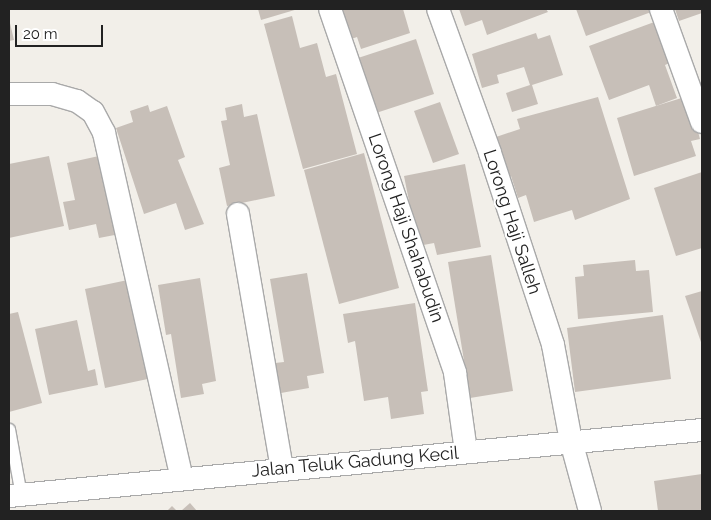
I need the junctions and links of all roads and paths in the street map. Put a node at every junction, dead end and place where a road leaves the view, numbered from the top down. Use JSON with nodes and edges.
{"nodes":[{"id":1,"x":330,"y":9,"type":"edge"},
{"id":2,"x":438,"y":9,"type":"edge"},
{"id":3,"x":661,"y":9,"type":"edge"},
{"id":4,"x":9,"y":94,"type":"edge"},
{"id":5,"x":702,"y":122,"type":"edge"},
{"id":6,"x":238,"y":214,"type":"dead end"},
{"id":7,"x":9,"y":429,"type":"edge"},
{"id":8,"x":702,"y":430,"type":"edge"},
{"id":9,"x":571,"y":441,"type":"junction"},
{"id":10,"x":466,"y":451,"type":"junction"},
{"id":11,"x":282,"y":469,"type":"junction"},
{"id":12,"x":182,"y":478,"type":"junction"},
{"id":13,"x":15,"y":495,"type":"edge"},
{"id":14,"x":590,"y":511,"type":"edge"}],
"edges":[{"from":1,"to":10,"type":"street","name":"Lorong Haji Shahabudin"},
{"from":2,"to":9,"type":"street","name":"Lorong Haji Salleh"},
{"from":3,"to":5,"type":"street"},
{"from":4,"to":12,"type":"street"},
{"from":6,"to":11,"type":"street"},
{"from":7,"to":13,"type":"lane"},
{"from":8,"to":9,"type":"street","name":"Jalan Teluk Gadung Kecil"},
{"from":9,"to":10,"type":"street","name":"Jalan Teluk Gadung Kecil"},
{"from":9,"to":14,"type":"street","name":"Lorong Haji Salleh"},
{"from":10,"to":11,"type":"street","name":"Jalan Teluk Gadung Kecil"},
{"from":11,"to":12,"type":"street","name":"Jalan Teluk Gadung Kecil"},
{"from":12,"to":13,"type":"street","name":"Jalan Teluk Gadung Kecil"}]}
